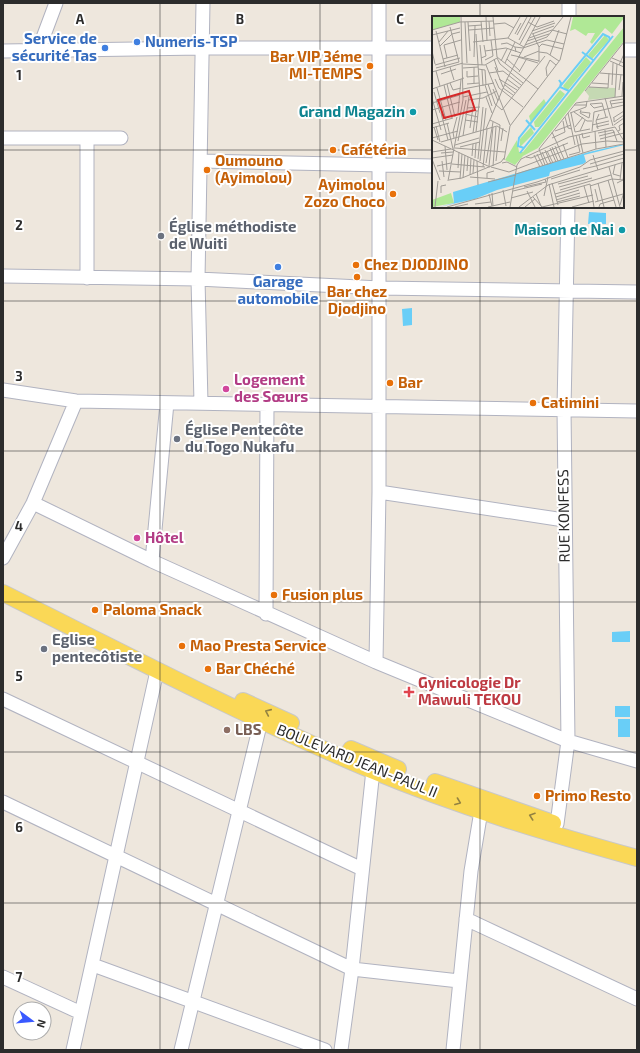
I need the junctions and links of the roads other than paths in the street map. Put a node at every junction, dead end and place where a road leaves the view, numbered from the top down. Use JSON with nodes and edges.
{"nodes":[{"id":1,"x":56,"y":3,"type":"edge"},
{"id":2,"x":203,"y":3,"type":"edge"},
{"id":3,"x":379,"y":3,"type":"edge"},
{"id":4,"x":569,"y":3,"type":"edge"},
{"id":5,"x":569,"y":16,"type":"edge"},
{"id":6,"x":380,"y":47,"type":"junction"},
{"id":7,"x":202,"y":48,"type":"junction"},
{"id":8,"x":432,"y":48,"type":"edge"},
{"id":9,"x":624,"y":50,"type":"edge"},
{"id":10,"x":637,"y":50,"type":"edge"},
{"id":11,"x":3,"y":51,"type":"edge"},
{"id":12,"x":38,"y":51,"type":"junction"},
{"id":13,"x":3,"y":138,"type":"edge"},
{"id":14,"x":87,"y":138,"type":"junction"},
{"id":15,"x":121,"y":138,"type":"dead end"},
{"id":16,"x":201,"y":161,"type":"junction"},
{"id":17,"x":379,"y":165,"type":"junction"},
{"id":18,"x":432,"y":166,"type":"edge"},
{"id":19,"x":568,"y":208,"type":"edge"},
{"id":20,"x":3,"y":276,"type":"edge"},
{"id":21,"x":87,"y":278,"type":"junction"},
{"id":22,"x":198,"y":279,"type":"junction"},
{"id":23,"x":380,"y":288,"type":"junction"},
{"id":24,"x":566,"y":291,"type":"junction"},
{"id":25,"x":637,"y":292,"type":"edge"},
{"id":26,"x":3,"y":390,"type":"edge"},
{"id":27,"x":76,"y":401,"type":"junction"},
{"id":28,"x":167,"y":403,"type":"junction"},
{"id":29,"x":201,"y":403,"type":"junction"},
{"id":30,"x":267,"y":404,"type":"junction"},
{"id":31,"x":379,"y":406,"type":"junction"},
{"id":32,"x":564,"y":409,"type":"junction"},
{"id":33,"x":637,"y":411,"type":"edge"},
{"id":34,"x":379,"y":492,"type":"junction"},
{"id":35,"x":33,"y":503,"type":"junction"},
{"id":36,"x":564,"y":520,"type":"junction"},
{"id":37,"x":3,"y":558,"type":"edge"},
{"id":38,"x":152,"y":561,"type":"junction"},
{"id":39,"x":3,"y":585,"type":"edge"},
{"id":40,"x":3,"y":593,"type":"edge"},
{"id":41,"x":266,"y":614,"type":"junction"},
{"id":42,"x":376,"y":662,"type":"junction"},
{"id":43,"x":158,"y":671,"type":"junction"},
{"id":44,"x":3,"y":699,"type":"edge"},
{"id":45,"x":260,"y":721,"type":"junction"},
{"id":46,"x":568,"y":741,"type":"junction"},
{"id":47,"x":637,"y":761,"type":"edge"},
{"id":48,"x":136,"y":762,"type":"junction"},
{"id":49,"x":373,"y":770,"type":"junction"},
{"id":50,"x":3,"y":802,"type":"edge"},
{"id":51,"x":238,"y":811,"type":"junction"},
{"id":52,"x":482,"y":811,"type":"junction"},
{"id":53,"x":557,"y":824,"type":"junction"},
{"id":54,"x":637,"y":846,"type":"edge"},
{"id":55,"x":117,"y":856,"type":"junction"},
{"id":56,"x":637,"y":858,"type":"edge"},
{"id":57,"x":362,"y":869,"type":"junction"},
{"id":58,"x":216,"y":903,"type":"junction"},
{"id":59,"x":466,"y":919,"type":"junction"},
{"id":60,"x":93,"y":964,"type":"junction"},
{"id":61,"x":352,"y":969,"type":"junction"},
{"id":62,"x":3,"y":978,"type":"edge"},
{"id":63,"x":460,"y":981,"type":"junction"},
{"id":64,"x":637,"y":999,"type":"edge"},
{"id":65,"x":193,"y":1000,"type":"junction"},
{"id":66,"x":82,"y":1013,"type":"junction"},
{"id":67,"x":73,"y":1050,"type":"edge"},
{"id":68,"x":181,"y":1050,"type":"edge"},
{"id":69,"x":325,"y":1050,"type":"edge"},
{"id":70,"x":341,"y":1050,"type":"edge"},
{"id":71,"x":453,"y":1050,"type":"edge"}],
"edges":[{"from":1,"to":12,"type":"street"},
{"from":2,"to":7,"type":"street"},
{"from":3,"to":6,"type":"street"},
{"from":4,"to":5,"type":"street"},
{"from":6,"to":7,"type":"street"},
{"from":6,"to":8,"type":"street"},
{"from":6,"to":17,"type":"street"},
{"from":7,"to":12,"type":"street"},
{"from":7,"to":16,"type":"street"},
{"from":9,"to":10,"type":"street"},
{"from":11,"to":12,"type":"street"},
{"from":13,"to":14,"type":"street"},
{"from":14,"to":15,"type":"street"},
{"from":14,"to":21,"type":"street"},
{"from":16,"to":17,"type":"street"},
{"from":16,"to":22,"type":"street"},
{"from":17,"to":18,"type":"street"},
{"from":17,"to":23,"type":"street"},
{"from":19,"to":24,"type":"street","name":"RUE KONFESS"},
{"from":20,"to":21,"type":"street"},
{"from":21,"to":22,"type":"street"},
{"from":22,"to":23,"type":"street"},
{"from":22,"to":29,"type":"street"},
{"from":23,"to":24,"type":"street"},
{"from":23,"to":31,"type":"street"},
{"from":24,"to":25,"type":"street"},
{"from":24,"to":32,"type":"street","name":"RUE KONFESS"},
{"from":26,"to":27,"type":"street"},
{"from":27,"to":28,"type":"street"},
{"from":27,"to":35,"type":"street"},
{"from":28,"to":29,"type":"street"},
{"from":28,"to":38,"type":"street"},
{"from":29,"to":30,"type":"street"},
{"from":30,"to":31,"type":"street"},
{"from":30,"to":41,"type":"street"},
{"from":31,"to":32,"type":"street"},
{"from":31,"to":34,"type":"street"},
{"from":32,"to":33,"type":"street"},
{"from":32,"to":36,"type":"street","name":"RUE KONFESS"},
{"from":34,"to":36,"type":"street"},
{"from":34,"to":42,"type":"street"},
{"from":35,"to":37,"type":"street"},
{"from":35,"to":38,"type":"street"},
{"from":36,"to":46,"type":"street","name":"RUE KONFESS"},
{"from":38,"to":41,"type":"street"},
{"from":53,"to":39,"type":"main road","name":"BOULEVARD JEAN-PAUL II","one_way":true},
{"from":40,"to":43,"type":"main road","name":"BOULEVARD JEAN-PAUL II"},
{"from":41,"to":42,"type":"street"},
{"from":42,"to":46,"type":"street"},
{"from":43,"to":45,"type":"main road","name":"BOULEVARD JEAN-PAUL II"},
{"from":43,"to":48,"type":"street"},
{"from":44,"to":48,"type":"street"},
{"from":45,"to":49,"type":"main road","name":"BOULEVARD JEAN-PAUL II"},
{"from":45,"to":51,"type":"street"},
{"from":46,"to":47,"type":"street"},
{"from":46,"to":53,"type":"street","name":"RUE KONFESS"},
{"from":48,"to":51,"type":"street"},
{"from":48,"to":55,"type":"street"},
{"from":49,"to":52,"type":"main road","name":"BOULEVARD JEAN-PAUL II","one_way":true},
{"from":49,"to":57,"type":"street"},
{"from":50,"to":55,"type":"street"},
{"from":51,"to":57,"type":"street"},
{"from":51,"to":58,"type":"street"},
{"from":52,"to":56,"type":"main road","name":"BOULEVARD JEAN-PAUL II"},
{"from":52,"to":59,"type":"street"},
{"from":53,"to":54,"type":"main road","name":"BOULEVARD JEAN-PAUL II"},
{"from":55,"to":58,"type":"street"},
{"from":55,"to":60,"type":"street"},
{"from":57,"to":61,"type":"street"},
{"from":58,"to":61,"type":"street"},
{"from":58,"to":65,"type":"street"},
{"from":59,"to":63,"type":"street"},
{"from":59,"to":64,"type":"street"},
{"from":60,"to":65,"type":"street"},
{"from":60,"to":66,"type":"street"},
{"from":61,"to":63,"type":"street"},
{"from":61,"to":70,"type":"street"},
{"from":62,"to":66,"type":"street"},
{"from":63,"to":71,"type":"street"},
{"from":65,"to":68,"type":"street"},
{"from":65,"to":69,"type":"street"},
{"from":66,"to":67,"type":"street"}]}
